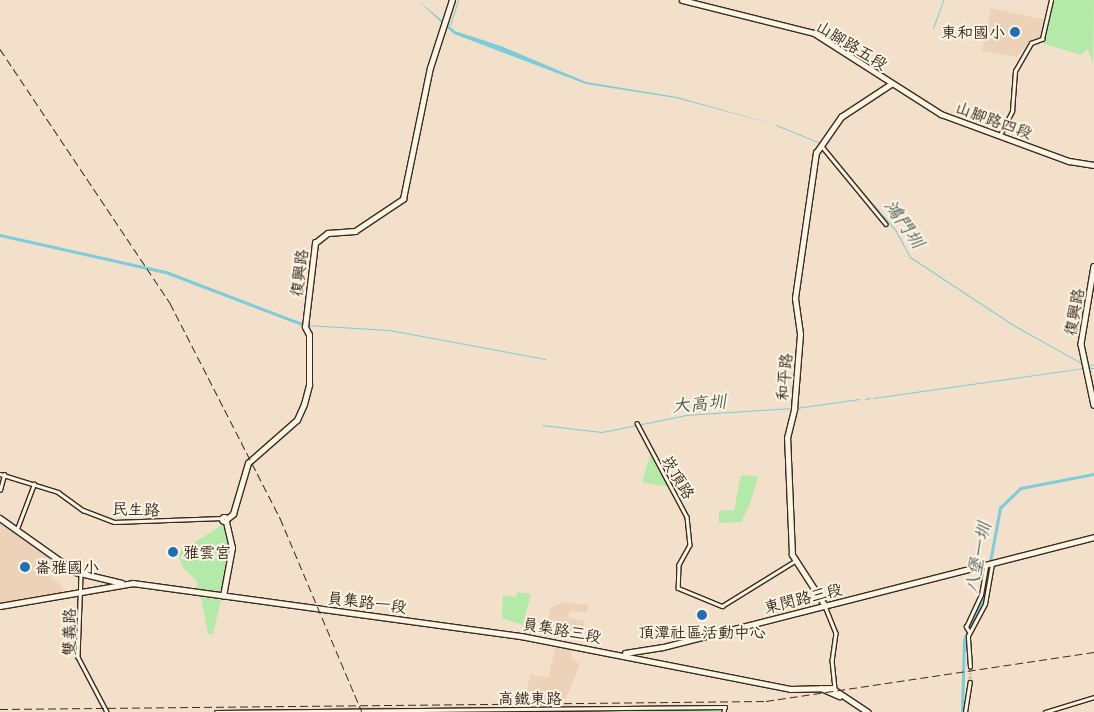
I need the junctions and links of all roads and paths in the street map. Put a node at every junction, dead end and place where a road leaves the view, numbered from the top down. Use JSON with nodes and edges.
{"nodes":[{"id":1,"x":452,"y":0,"type":"edge"},
{"id":2,"x":682,"y":0,"type":"edge"},
{"id":3,"x":1051,"y":0,"type":"edge"},
{"id":4,"x":892,"y":84,"type":"junction"},
{"id":5,"x":1000,"y":135,"type":"junction"},
{"id":6,"x":822,"y":144,"type":"junction"},
{"id":7,"x":1094,"y":165,"type":"edge"},
{"id":8,"x":886,"y":224,"type":"dead end"},
{"id":9,"x":1094,"y":266,"type":"edge"},
{"id":10,"x":1094,"y":404,"type":"edge"},
{"id":11,"x":637,"y":423,"type":"dead end"},
{"id":12,"x":0,"y":474,"type":"edge"},
{"id":13,"x":4,"y":475,"type":"junction"},
{"id":14,"x":34,"y":484,"type":"junction"},
{"id":15,"x":0,"y":490,"type":"edge"},
{"id":16,"x":0,"y":518,"type":"edge"},
{"id":17,"x":225,"y":520,"type":"junction"},
{"id":18,"x":18,"y":529,"type":"junction"},
{"id":19,"x":1094,"y":537,"type":"edge"},
{"id":20,"x":795,"y":561,"type":"junction"},
{"id":21,"x":989,"y":563,"type":"junction"},
{"id":22,"x":81,"y":575,"type":"junction"},
{"id":23,"x":134,"y":585,"type":"junction"},
{"id":24,"x":80,"y":594,"type":"junction"},
{"id":25,"x":222,"y":597,"type":"junction"},
{"id":26,"x":825,"y":606,"type":"junction"},
{"id":27,"x":0,"y":607,"type":"edge"},
{"id":28,"x":499,"y":632,"type":"joint"},
{"id":29,"x":969,"y":632,"type":"junction"},
{"id":30,"x":621,"y":653,"type":"junction"},
{"id":31,"x":970,"y":667,"type":"tunnel mouth"},
{"id":32,"x":970,"y":682,"type":"tunnel mouth"},
{"id":33,"x":837,"y":693,"type":"junction"},
{"id":34,"x":1094,"y":697,"type":"edge"},
{"id":35,"x":355,"y":711,"type":"edge"},
{"id":36,"x":370,"y":711,"type":"edge"},
{"id":37,"x":557,"y":711,"type":"edge"},
{"id":38,"x":107,"y":712,"type":"edge"},
{"id":39,"x":216,"y":712,"type":"edge"},
{"id":40,"x":724,"y":712,"type":"edge"},
{"id":41,"x":863,"y":712,"type":"edge"},
{"id":42,"x":868,"y":712,"type":"edge"},
{"id":43,"x":965,"y":712,"type":"edge"},
{"id":44,"x":1045,"y":712,"type":"edge"}],
"edges":[{"from":1,"to":17,"type":"street","name":"復興路"},
{"from":2,"to":4,"type":"street","name":"山腳路五段"},
{"from":3,"to":5,"type":"street"},
{"from":4,"to":5,"type":"street","name":"山腳路四段"},
{"from":4,"to":6,"type":"street","name":"和平路"},
{"from":5,"to":7,"type":"street","name":"山腳路四段"},
{"from":6,"to":8,"type":"street"},
{"from":6,"to":20,"type":"street","name":"和平路"},
{"from":9,"to":10,"type":"street","name":"復興路"},
{"from":11,"to":20,"type":"street","name":"崁頂路"},
{"from":12,"to":13,"type":"street","name":"民生路"},
{"from":13,"to":14,"type":"street","name":"民生路"},
{"from":13,"to":15,"type":"street"},
{"from":14,"to":17,"type":"street","name":"民生路"},
{"from":14,"to":18,"type":"street"},
{"from":16,"to":18,"type":"street","name":"員集路一段"},
{"from":17,"to":25,"type":"street"},
{"from":18,"to":22,"type":"street","name":"員集路一段"},
{"from":19,"to":21,"type":"street","name":"東閔路三段"},
{"from":20,"to":26,"type":"street","name":"和平路"},
{"from":21,"to":26,"type":"street","name":"東閔路三段"},
{"from":21,"to":29,"type":"street"},
{"from":21,"to":29,"type":"street"},
{"from":22,"to":23,"type":"street","name":"員集路一段"},
{"from":22,"to":24,"type":"street","name":"雙義路"},
{"from":23,"to":24,"type":"street"},
{"from":23,"to":25,"type":"street","name":"員集路一段"},
{"from":24,"to":27,"type":"street"},
{"from":24,"to":38,"type":"street","name":"雙義路"},
{"from":25,"to":28,"type":"street","name":"員集路一段"},
{"from":26,"to":30,"type":"street","name":"東閔路三段"},
{"from":26,"to":33,"type":"street","name":"和平路"},
{"from":28,"to":30,"type":"street","name":"員集路三段"},
{"from":29,"to":31,"type":"street"},
{"from":30,"to":33,"type":"street","name":"員集路三段"},
{"from":32,"to":43,"type":"street"},
{"from":33,"to":41,"type":"street"},
{"from":33,"to":42,"type":"street"},
{"from":34,"to":44,"type":"street"},
{"from":35,"to":36,"type":"street","name":"高鐵東路"},
{"from":35,"to":39,"type":"street","name":"高鐵東路"},
{"from":36,"to":37,"type":"street","name":"高鐵東路"},
{"from":37,"to":40,"type":"street","name":"高鐵東路"}]}
